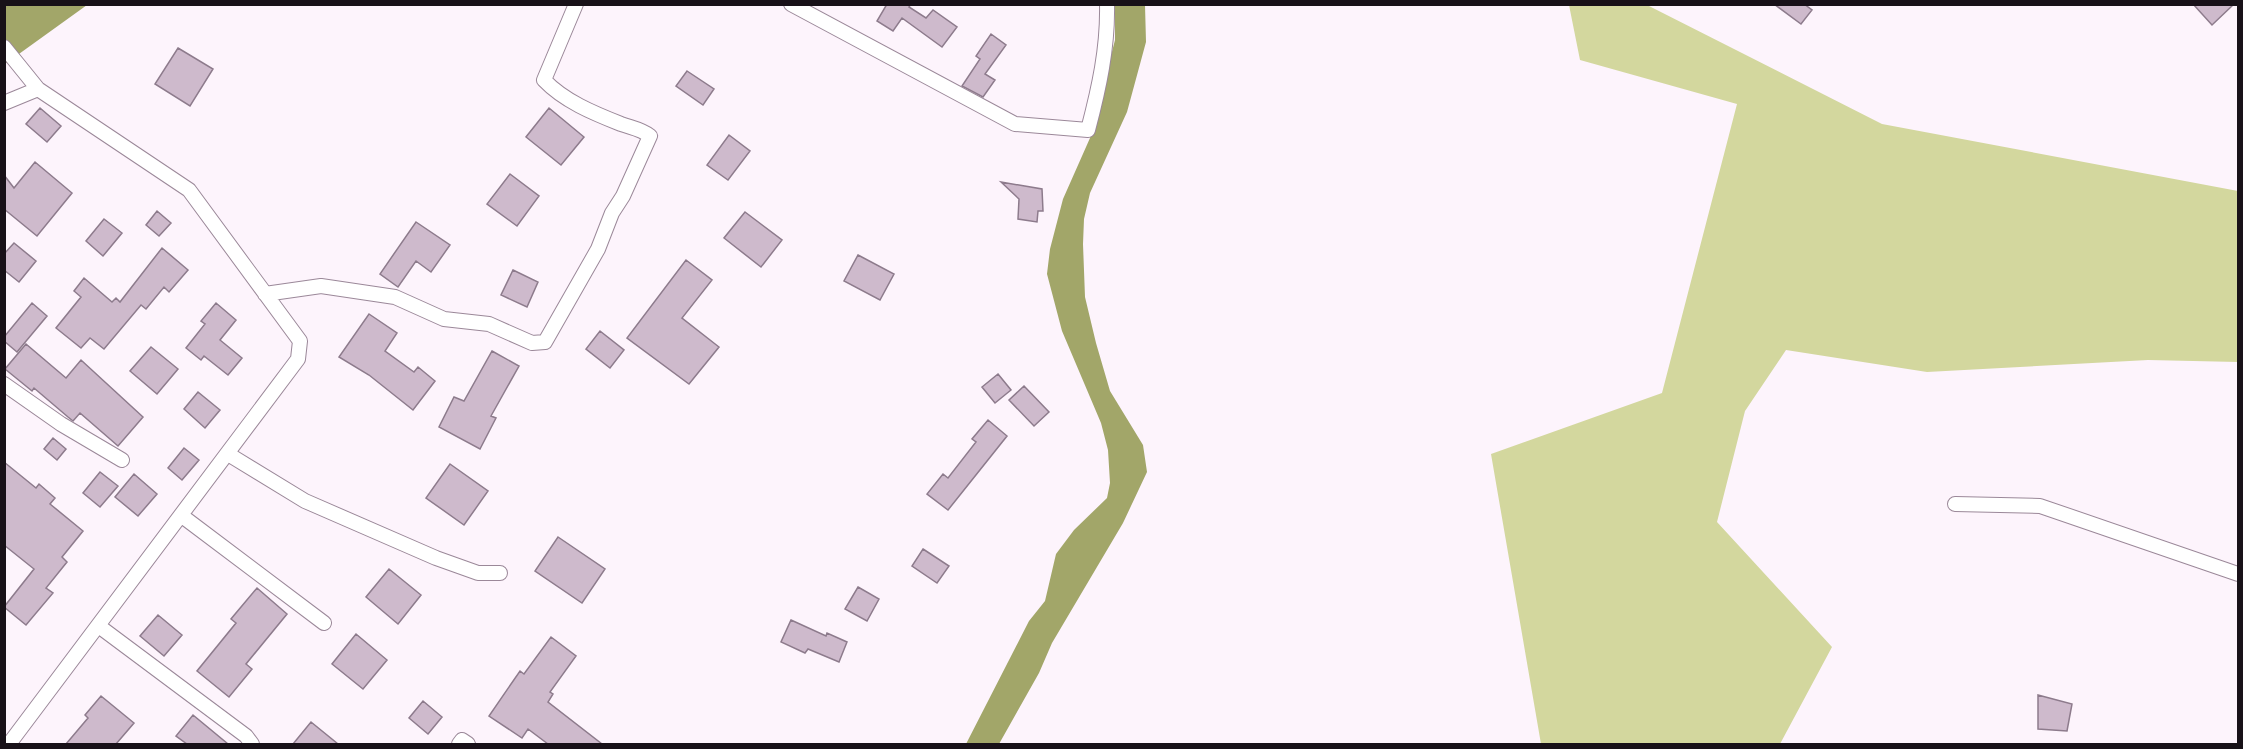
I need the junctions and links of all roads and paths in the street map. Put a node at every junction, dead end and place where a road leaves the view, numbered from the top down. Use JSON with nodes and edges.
{"nodes":[{"id":1,"x":576,"y":4,"type":"edge"},
{"id":2,"x":791,"y":4,"type":"edge"},
{"id":3,"x":1107,"y":4,"type":"edge"},
{"id":4,"x":4,"y":47,"type":"edge"},
{"id":5,"x":38,"y":89,"type":"junction"},
{"id":6,"x":4,"y":102,"type":"edge"},
{"id":7,"x":266,"y":294,"type":"junction"},
{"id":8,"x":4,"y":384,"type":"edge"},
{"id":9,"x":228,"y":454,"type":"junction"},
{"id":10,"x":122,"y":460,"type":"dead end"},
{"id":11,"x":1955,"y":504,"type":"dead end"},
{"id":12,"x":182,"y":516,"type":"junction"},
{"id":13,"x":500,"y":573,"type":"dead end"},
{"id":14,"x":2238,"y":574,"type":"edge"},
{"id":15,"x":324,"y":623,"type":"dead end"},
{"id":16,"x":100,"y":627,"type":"junction"},
{"id":17,"x":9,"y":744,"type":"edge"},
{"id":18,"x":252,"y":744,"type":"edge"},
{"id":19,"x":459,"y":744,"type":"edge"},
{"id":20,"x":468,"y":744,"type":"edge"}],
"edges":[{"from":1,"to":7,"type":"street"},
{"from":2,"to":3,"type":"street"},
{"from":4,"to":5,"type":"street"},
{"from":5,"to":6,"type":"street"},
{"from":5,"to":7,"type":"street"},
{"from":7,"to":9,"type":"street"},
{"from":8,"to":10,"type":"street"},
{"from":9,"to":12,"type":"street"},
{"from":9,"to":13,"type":"street"},
{"from":11,"to":14,"type":"street"},
{"from":12,"to":15,"type":"street"},
{"from":12,"to":16,"type":"street"},
{"from":16,"to":17,"type":"street"},
{"from":16,"to":18,"type":"street"},
{"from":19,"to":20,"type":"street"}]}
